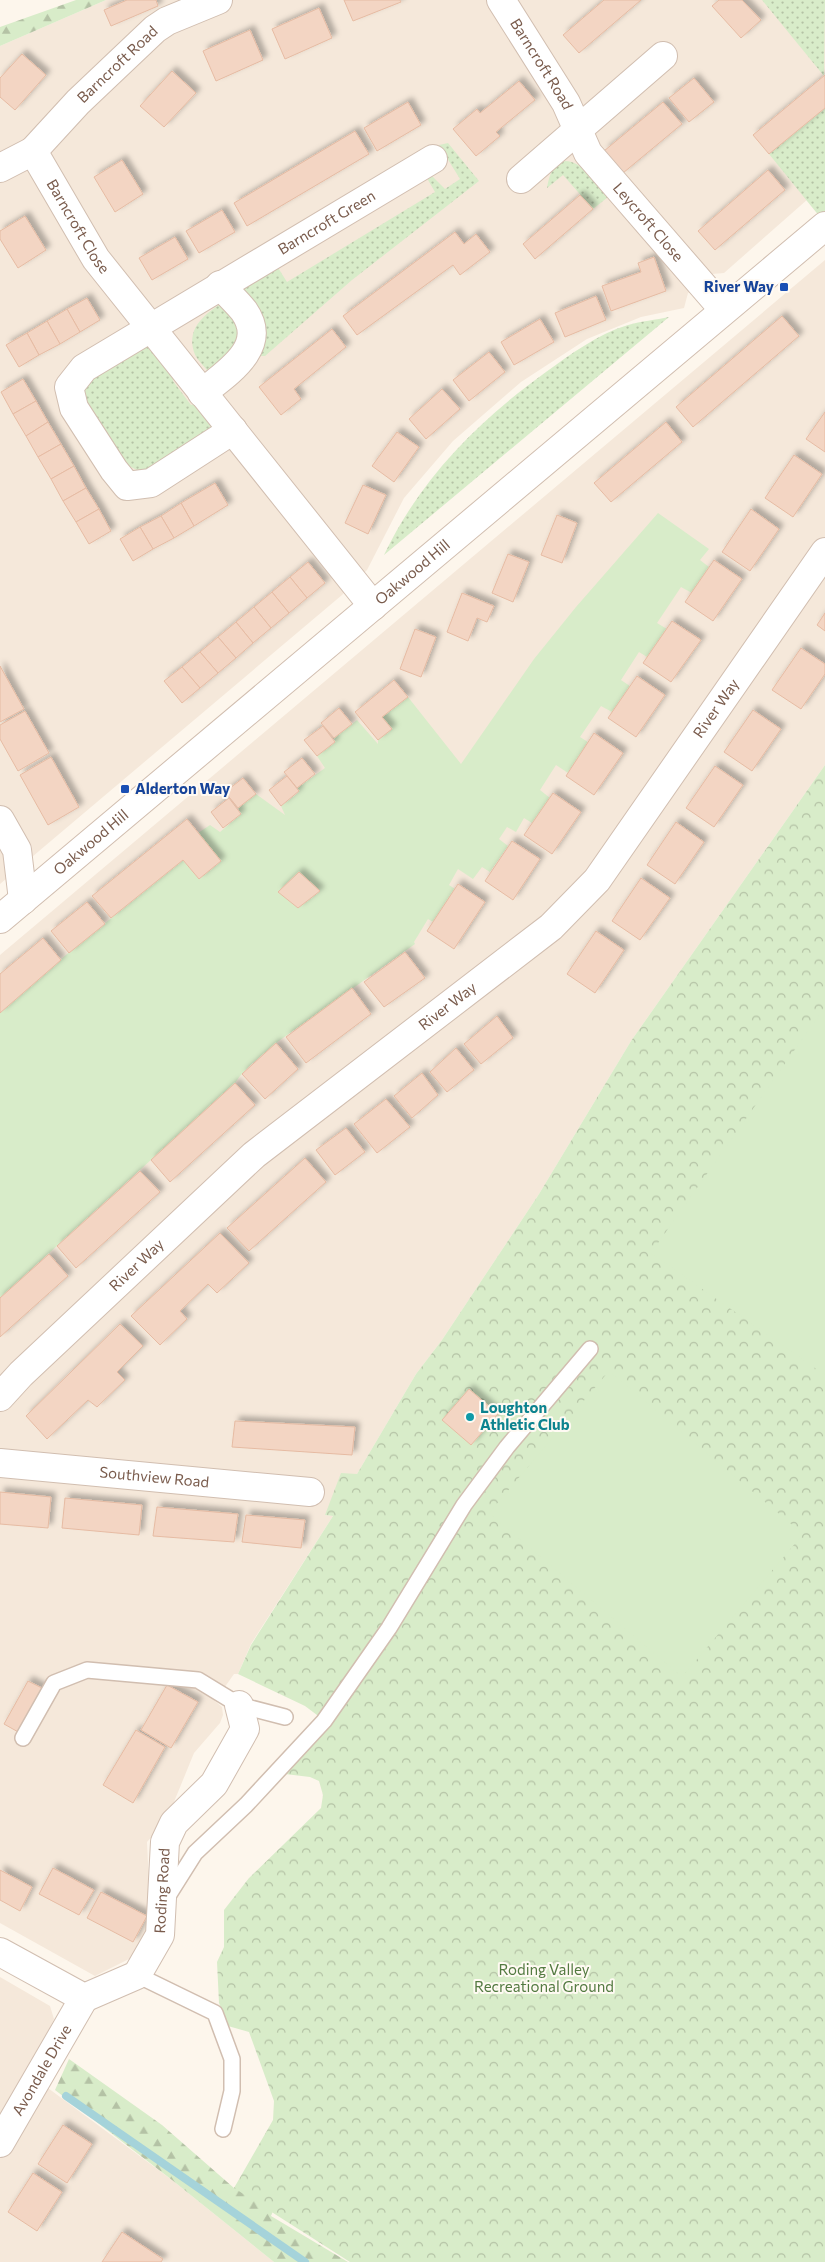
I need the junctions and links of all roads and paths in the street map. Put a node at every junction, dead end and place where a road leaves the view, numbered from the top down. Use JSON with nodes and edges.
{"nodes":[{"id":1,"x":218,"y":0,"type":"edge"},
{"id":2,"x":501,"y":0,"type":"edge"},
{"id":3,"x":663,"y":56,"type":"dead end"},
{"id":4,"x":578,"y":130,"type":"junction"},
{"id":5,"x":33,"y":151,"type":"junction"},
{"id":6,"x":433,"y":159,"type":"dead end"},
{"id":7,"x":0,"y":168,"type":"edge"},
{"id":8,"x":521,"y":179,"type":"dead end"},
{"id":9,"x":825,"y":226,"type":"edge"},
{"id":10,"x":220,"y":285,"type":"junction"},
{"id":11,"x":724,"y":310,"type":"junction"},
{"id":12,"x":152,"y":328,"type":"junction"},
{"id":13,"x":202,"y":393,"type":"junction"},
{"id":14,"x":233,"y":430,"type":"junction"},
{"id":15,"x":825,"y":552,"type":"edge"},
{"id":16,"x":373,"y":606,"type":"junction"},
{"id":17,"x":0,"y":820,"type":"edge"},
{"id":18,"x":23,"y":900,"type":"junction"},
{"id":19,"x":0,"y":919,"type":"edge"},
{"id":20,"x":590,"y":1349,"type":"dead end"},
{"id":21,"x":0,"y":1397,"type":"edge"},
{"id":22,"x":0,"y":1463,"type":"edge"},
{"id":23,"x":310,"y":1492,"type":"dead end"},
{"id":24,"x":239,"y":1705,"type":"junction"},
{"id":25,"x":285,"y":1716,"type":"dead end"},
{"id":26,"x":23,"y":1738,"type":"dead end"},
{"id":27,"x":160,"y":1909,"type":"junction"},
{"id":28,"x":0,"y":1952,"type":"edge"},
{"id":29,"x":137,"y":1975,"type":"junction"},
{"id":30,"x":84,"y":1998,"type":"junction"},
{"id":31,"x":223,"y":2129,"type":"dead end"},
{"id":32,"x":0,"y":2143,"type":"edge"}],
"edges":[{"from":1,"to":5,"type":"street","name":"Barncroft Road"},
{"from":2,"to":4,"type":"street","name":"Barncroft Road"},
{"from":3,"to":4,"type":"street"},
{"from":4,"to":8,"type":"street"},
{"from":4,"to":11,"type":"street","name":"Leycroft Close"},
{"from":5,"to":7,"type":"street"},
{"from":5,"to":12,"type":"street","name":"Barncroft Close"},
{"from":6,"to":10,"type":"street","name":"Barncroft Green"},
{"from":9,"to":11,"type":"street","name":"Oakwood Hill"},
{"from":10,"to":12,"type":"street","name":"Barncroft Green"},
{"from":10,"to":13,"type":"street"},
{"from":11,"to":16,"type":"street","name":"Oakwood Hill"},
{"from":12,"to":13,"type":"street","name":"Barncroft Close"},
{"from":12,"to":14,"type":"street"},
{"from":13,"to":14,"type":"street","name":"Barncroft Close"},
{"from":14,"to":16,"type":"street","name":"Barncroft Close"},
{"from":15,"to":21,"type":"street","name":"River Way"},
{"from":16,"to":18,"type":"street","name":"Oakwood Hill"},
{"from":17,"to":18,"type":"street"},
{"from":18,"to":19,"type":"street","name":"Oakwood Hill"},
{"from":20,"to":27,"type":"lane"},
{"from":22,"to":23,"type":"street","name":"Southview Road"},
{"from":24,"to":25,"type":"lane"},
{"from":24,"to":26,"type":"lane"},
{"from":24,"to":27,"type":"street","name":"Roding Road"},
{"from":27,"to":29,"type":"street","name":"Roding Road"},
{"from":28,"to":30,"type":"street"},
{"from":29,"to":30,"type":"street"},
{"from":29,"to":31,"type":"lane"},
{"from":30,"to":32,"type":"street","name":"Avondale Drive"}]}
